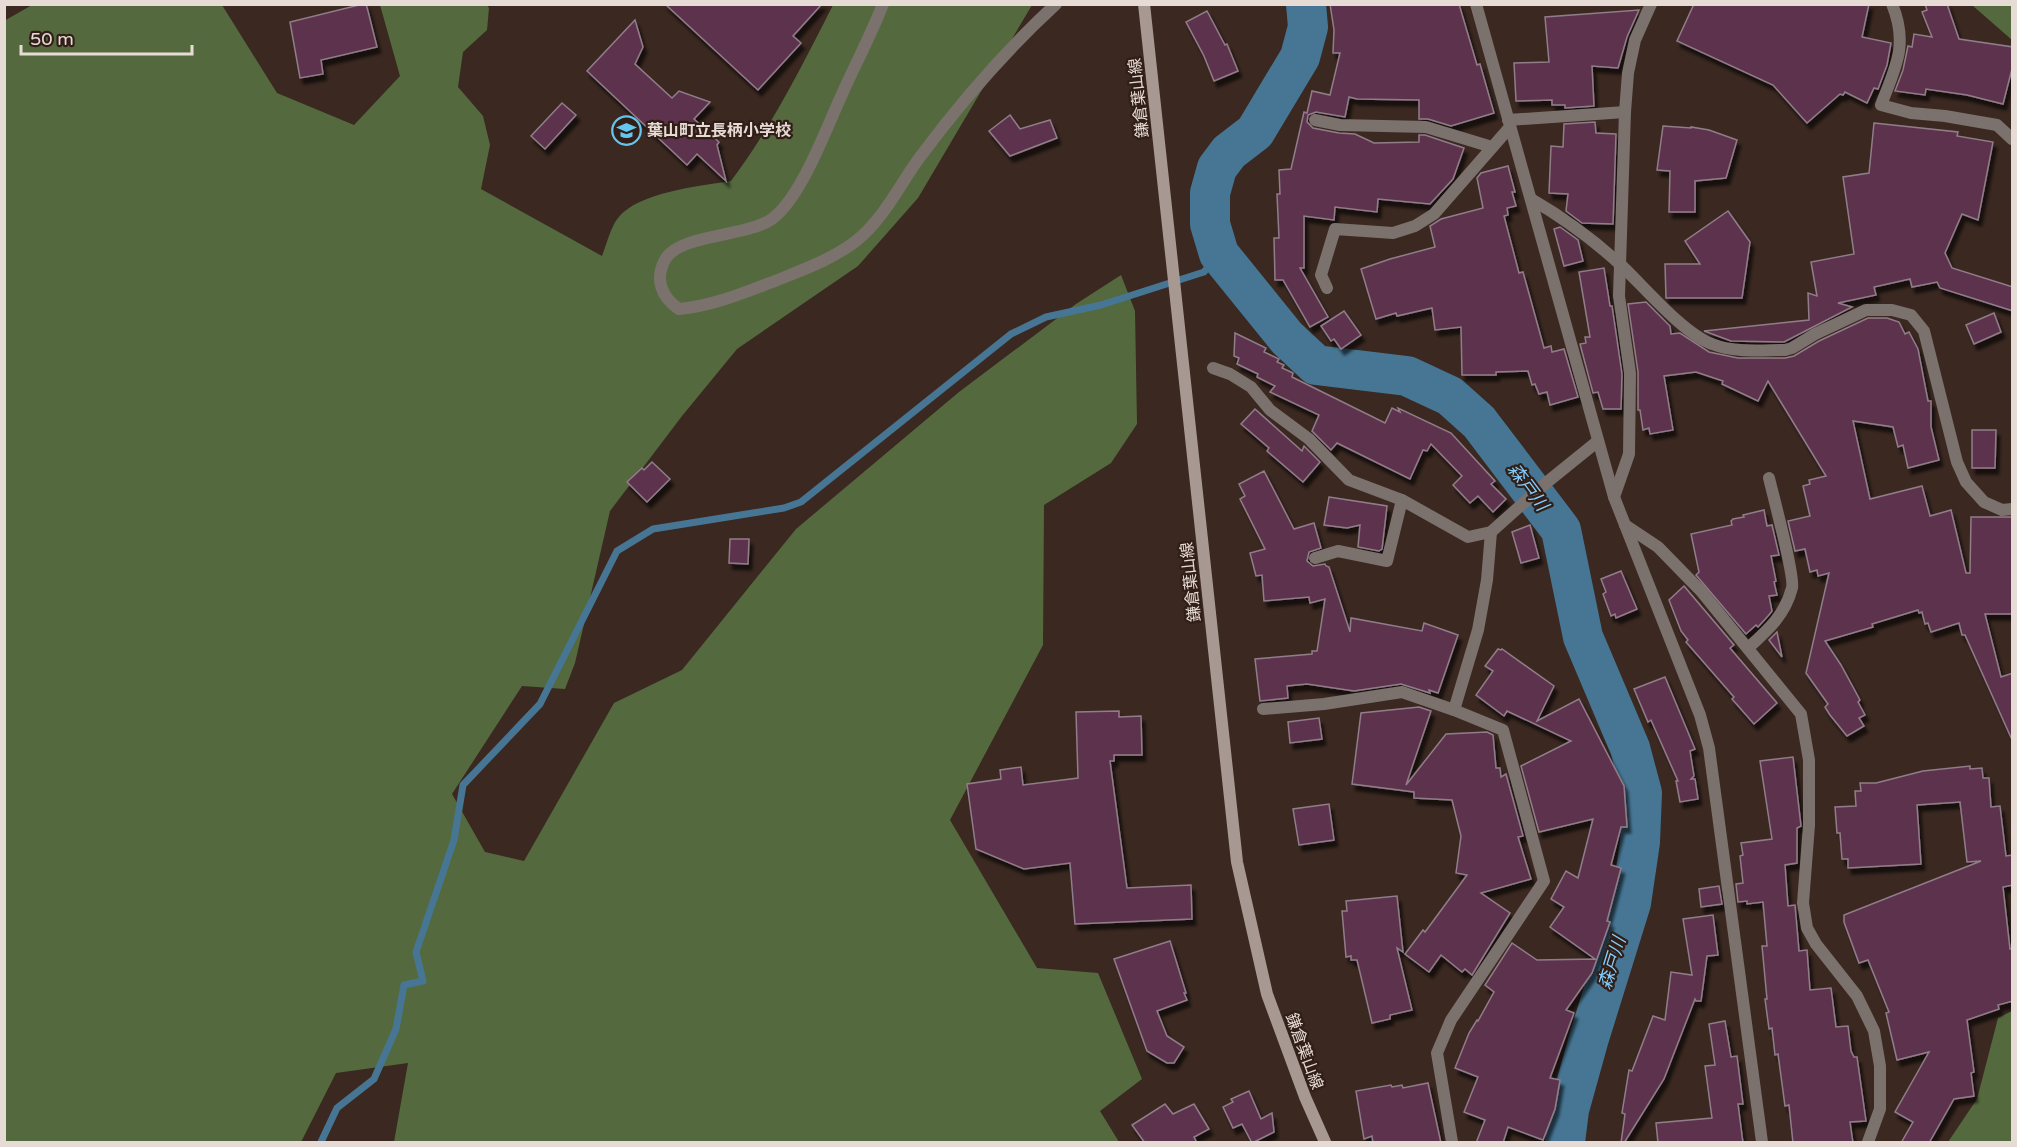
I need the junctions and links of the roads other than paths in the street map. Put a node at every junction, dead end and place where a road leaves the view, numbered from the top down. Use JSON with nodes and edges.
{"nodes":[{"id":1,"x":883,"y":4,"type":"edge"},
{"id":2,"x":1056,"y":4,"type":"edge"},
{"id":3,"x":1144,"y":4,"type":"edge"},
{"id":4,"x":1476,"y":4,"type":"edge"},
{"id":5,"x":1651,"y":4,"type":"edge"},
{"id":6,"x":1892,"y":4,"type":"edge"},
{"id":7,"x":1625,"y":112,"type":"junction"},
{"id":8,"x":1315,"y":120,"type":"dead end"},
{"id":9,"x":1509,"y":123,"type":"junction"},
{"id":10,"x":2013,"y":139,"type":"edge"},
{"id":11,"x":1492,"y":147,"type":"junction"},
{"id":12,"x":1531,"y":199,"type":"junction"},
{"id":13,"x":1620,"y":265,"type":"junction"},
{"id":14,"x":1327,"y":288,"type":"dead end"},
{"id":15,"x":1213,"y":369,"type":"dead end"},
{"id":16,"x":1598,"y":441,"type":"junction"},
{"id":17,"x":1769,"y":478,"type":"dead end"},
{"id":18,"x":1614,"y":498,"type":"junction"},
{"id":19,"x":1402,"y":500,"type":"junction"},
{"id":20,"x":2013,"y":509,"type":"edge"},
{"id":21,"x":1624,"y":525,"type":"junction"},
{"id":22,"x":1491,"y":532,"type":"junction"},
{"id":23,"x":1315,"y":558,"type":"dead end"},
{"id":24,"x":1748,"y":648,"type":"junction"},
{"id":25,"x":1263,"y":709,"type":"dead end"},
{"id":26,"x":1454,"y":710,"type":"junction"},
{"id":27,"x":1325,"y":1143,"type":"edge"},
{"id":28,"x":1452,"y":1143,"type":"edge"},
{"id":29,"x":1762,"y":1143,"type":"edge"},
{"id":30,"x":1868,"y":1143,"type":"edge"}],
"edges":[{"from":1,"to":2,"type":"street"},
{"from":3,"to":27,"type":"main road","name":"鎌倉葉山線"},
{"from":4,"to":9,"type":"street"},
{"from":5,"to":7,"type":"street"},
{"from":6,"to":10,"type":"street"},
{"from":7,"to":9,"type":"street"},
{"from":7,"to":13,"type":"street"},
{"from":8,"to":11,"type":"street"},
{"from":9,"to":11,"type":"street"},
{"from":9,"to":12,"type":"street"},
{"from":11,"to":14,"type":"street"},
{"from":12,"to":13,"type":"street"},
{"from":12,"to":16,"type":"street"},
{"from":13,"to":18,"type":"street"},
{"from":13,"to":20,"type":"street"},
{"from":15,"to":19,"type":"street"},
{"from":16,"to":18,"type":"street"},
{"from":16,"to":22,"type":"street"},
{"from":17,"to":24,"type":"street"},
{"from":18,"to":21,"type":"street"},
{"from":19,"to":22,"type":"street"},
{"from":19,"to":23,"type":"street"},
{"from":21,"to":24,"type":"street"},
{"from":21,"to":29,"type":"street"},
{"from":22,"to":26,"type":"street"},
{"from":24,"to":30,"type":"street"},
{"from":25,"to":26,"type":"street"},
{"from":26,"to":28,"type":"street"}]}
